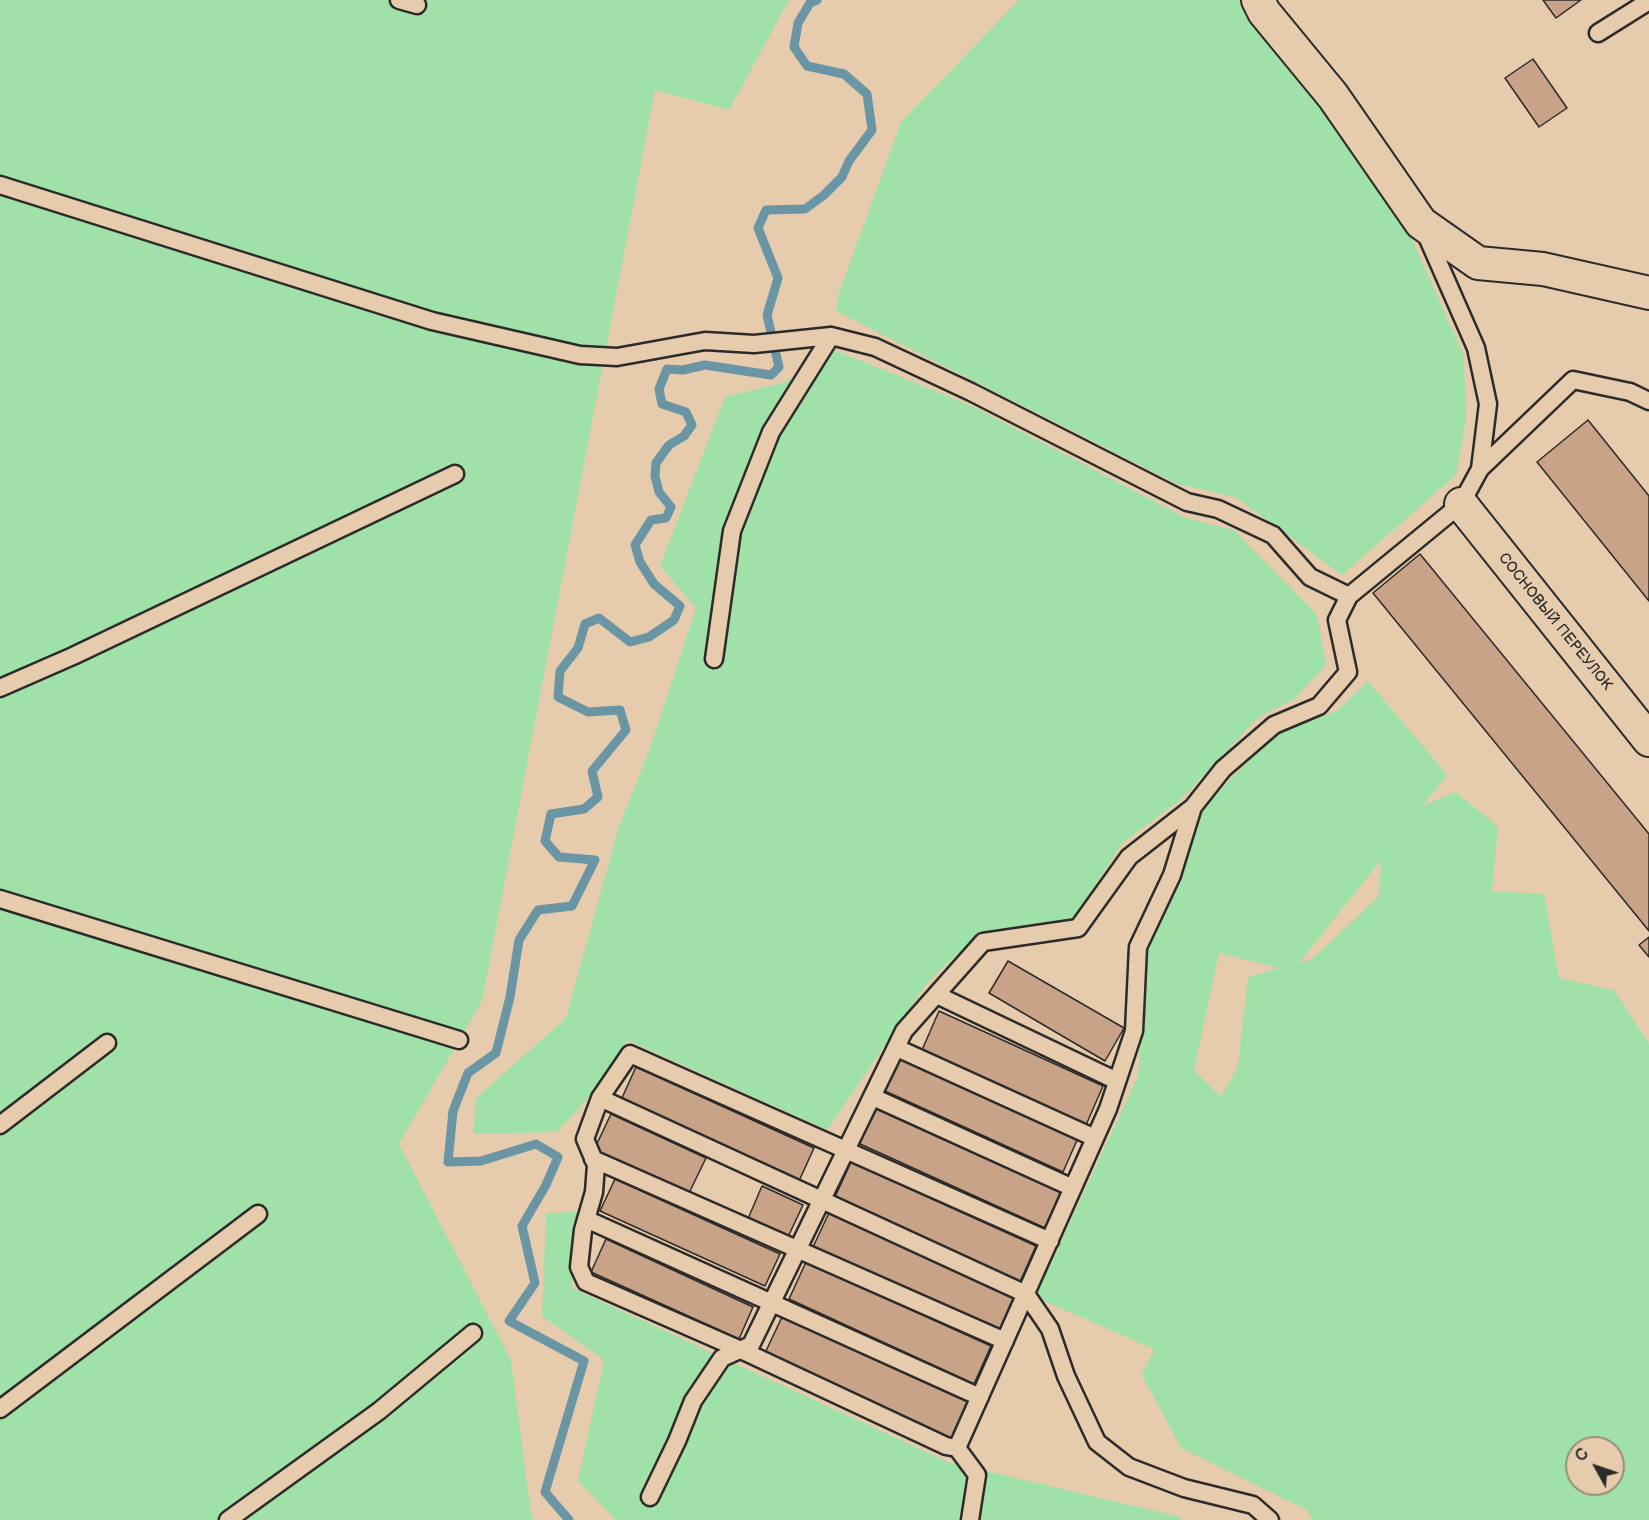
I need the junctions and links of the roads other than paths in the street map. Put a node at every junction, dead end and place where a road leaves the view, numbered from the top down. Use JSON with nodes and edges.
{"nodes":[{"id":1,"x":399,"y":0,"type":"edge"},
{"id":2,"x":1258,"y":0,"type":"edge"},
{"id":3,"x":1649,"y":1,"type":"edge"},
{"id":4,"x":417,"y":5,"type":"dead end"},
{"id":5,"x":1598,"y":33,"type":"dead end"},
{"id":6,"x":0,"y":186,"type":"edge"},
{"id":7,"x":1421,"y":223,"type":"junction"},
{"id":8,"x":1649,"y":293,"type":"edge"},
{"id":9,"x":831,"y":336,"type":"junction"},
{"id":10,"x":1649,"y":401,"type":"edge"},
{"id":11,"x":1480,"y":469,"type":"junction"},
{"id":12,"x":455,"y":474,"type":"dead end"},
{"id":13,"x":1461,"y":504,"type":"junction"},
{"id":14,"x":1349,"y":596,"type":"junction"},
{"id":15,"x":714,"y":659,"type":"dead end"},
{"id":16,"x":0,"y":688,"type":"edge"},
{"id":17,"x":1649,"y":740,"type":"edge"},
{"id":18,"x":1193,"y":807,"type":"junction"},
{"id":19,"x":0,"y":899,"type":"edge"},
{"id":20,"x":937,"y":994,"type":"junction"},
{"id":21,"x":459,"y":1040,"type":"dead end"},
{"id":22,"x":107,"y":1043,"type":"dead end"},
{"id":23,"x":897,"y":1048,"type":"junction"},
{"id":24,"x":1117,"y":1081,"type":"junction"},
{"id":25,"x":873,"y":1097,"type":"junction"},
{"id":26,"x":600,"y":1098,"type":"junction"},
{"id":27,"x":0,"y":1125,"type":"edge"},
{"id":28,"x":1095,"y":1138,"type":"junction"},
{"id":29,"x":846,"y":1150,"type":"junction"},
{"id":30,"x":592,"y":1159,"type":"junction"},
{"id":31,"x":1073,"y":1188,"type":"junction"},
{"id":32,"x":822,"y":1200,"type":"junction"},
{"id":33,"x":258,"y":1214,"type":"dead end"},
{"id":34,"x":586,"y":1219,"type":"junction"},
{"id":35,"x":1050,"y":1241,"type":"junction"},
{"id":36,"x":797,"y":1250,"type":"junction"},
{"id":37,"x":1026,"y":1294,"type":"junction"},
{"id":38,"x":771,"y":1303,"type":"junction"},
{"id":39,"x":473,"y":1333,"type":"dead end"},
{"id":40,"x":1005,"y":1341,"type":"junction"},
{"id":41,"x":741,"y":1350,"type":"junction"},
{"id":42,"x":980,"y":1397,"type":"junction"},
{"id":43,"x":0,"y":1409,"type":"edge"},
{"id":44,"x":957,"y":1448,"type":"junction"},
{"id":45,"x":650,"y":1497,"type":"dead end"},
{"id":46,"x":228,"y":1520,"type":"edge"},
{"id":47,"x":970,"y":1520,"type":"edge"},
{"id":48,"x":1270,"y":1520,"type":"edge"}],
"edges":[{"from":1,"to":4,"type":"lane"},
{"from":2,"to":7,"type":"street"},
{"from":3,"to":5,"type":"lane"},
{"from":6,"to":9,"type":"lane"},
{"from":7,"to":8,"type":"street"},
{"from":7,"to":11,"type":"lane"},
{"from":9,"to":14,"type":"lane"},
{"from":9,"to":15,"type":"lane"},
{"from":10,"to":11,"type":"lane"},
{"from":11,"to":13,"type":"lane"},
{"from":12,"to":16,"type":"lane"},
{"from":13,"to":14,"type":"lane"},
{"from":13,"to":17,"type":"street","name":"СОСНОВЫЙ ПЕРЕУЛОК"},
{"from":14,"to":18,"type":"lane"},
{"from":18,"to":20,"type":"lane"},
{"from":18,"to":24,"type":"lane"},
{"from":19,"to":21,"type":"lane"},
{"from":20,"to":23,"type":"lane"},
{"from":20,"to":24,"type":"lane"},
{"from":22,"to":27,"type":"lane"},
{"from":23,"to":25,"type":"lane"},
{"from":23,"to":28,"type":"lane"},
{"from":24,"to":28,"type":"lane"},
{"from":25,"to":29,"type":"lane"},
{"from":25,"to":31,"type":"lane"},
{"from":26,"to":29,"type":"lane"},
{"from":26,"to":30,"type":"lane"},
{"from":26,"to":32,"type":"lane"},
{"from":28,"to":31,"type":"lane"},
{"from":29,"to":32,"type":"lane"},
{"from":29,"to":35,"type":"lane"},
{"from":30,"to":34,"type":"lane"},
{"from":30,"to":36,"type":"lane"},
{"from":31,"to":35,"type":"lane"},
{"from":32,"to":36,"type":"lane"},
{"from":32,"to":37,"type":"lane"},
{"from":33,"to":43,"type":"lane"},
{"from":34,"to":38,"type":"lane"},
{"from":34,"to":41,"type":"lane"},
{"from":35,"to":37,"type":"lane"},
{"from":36,"to":38,"type":"lane"},
{"from":36,"to":40,"type":"lane"},
{"from":37,"to":40,"type":"lane"},
{"from":37,"to":48,"type":"lane"},
{"from":38,"to":41,"type":"lane"},
{"from":38,"to":42,"type":"lane"},
{"from":39,"to":46,"type":"lane"},
{"from":40,"to":42,"type":"lane"},
{"from":41,"to":44,"type":"lane"},
{"from":41,"to":45,"type":"lane"},
{"from":42,"to":44,"type":"lane"},
{"from":44,"to":47,"type":"lane"}]}
